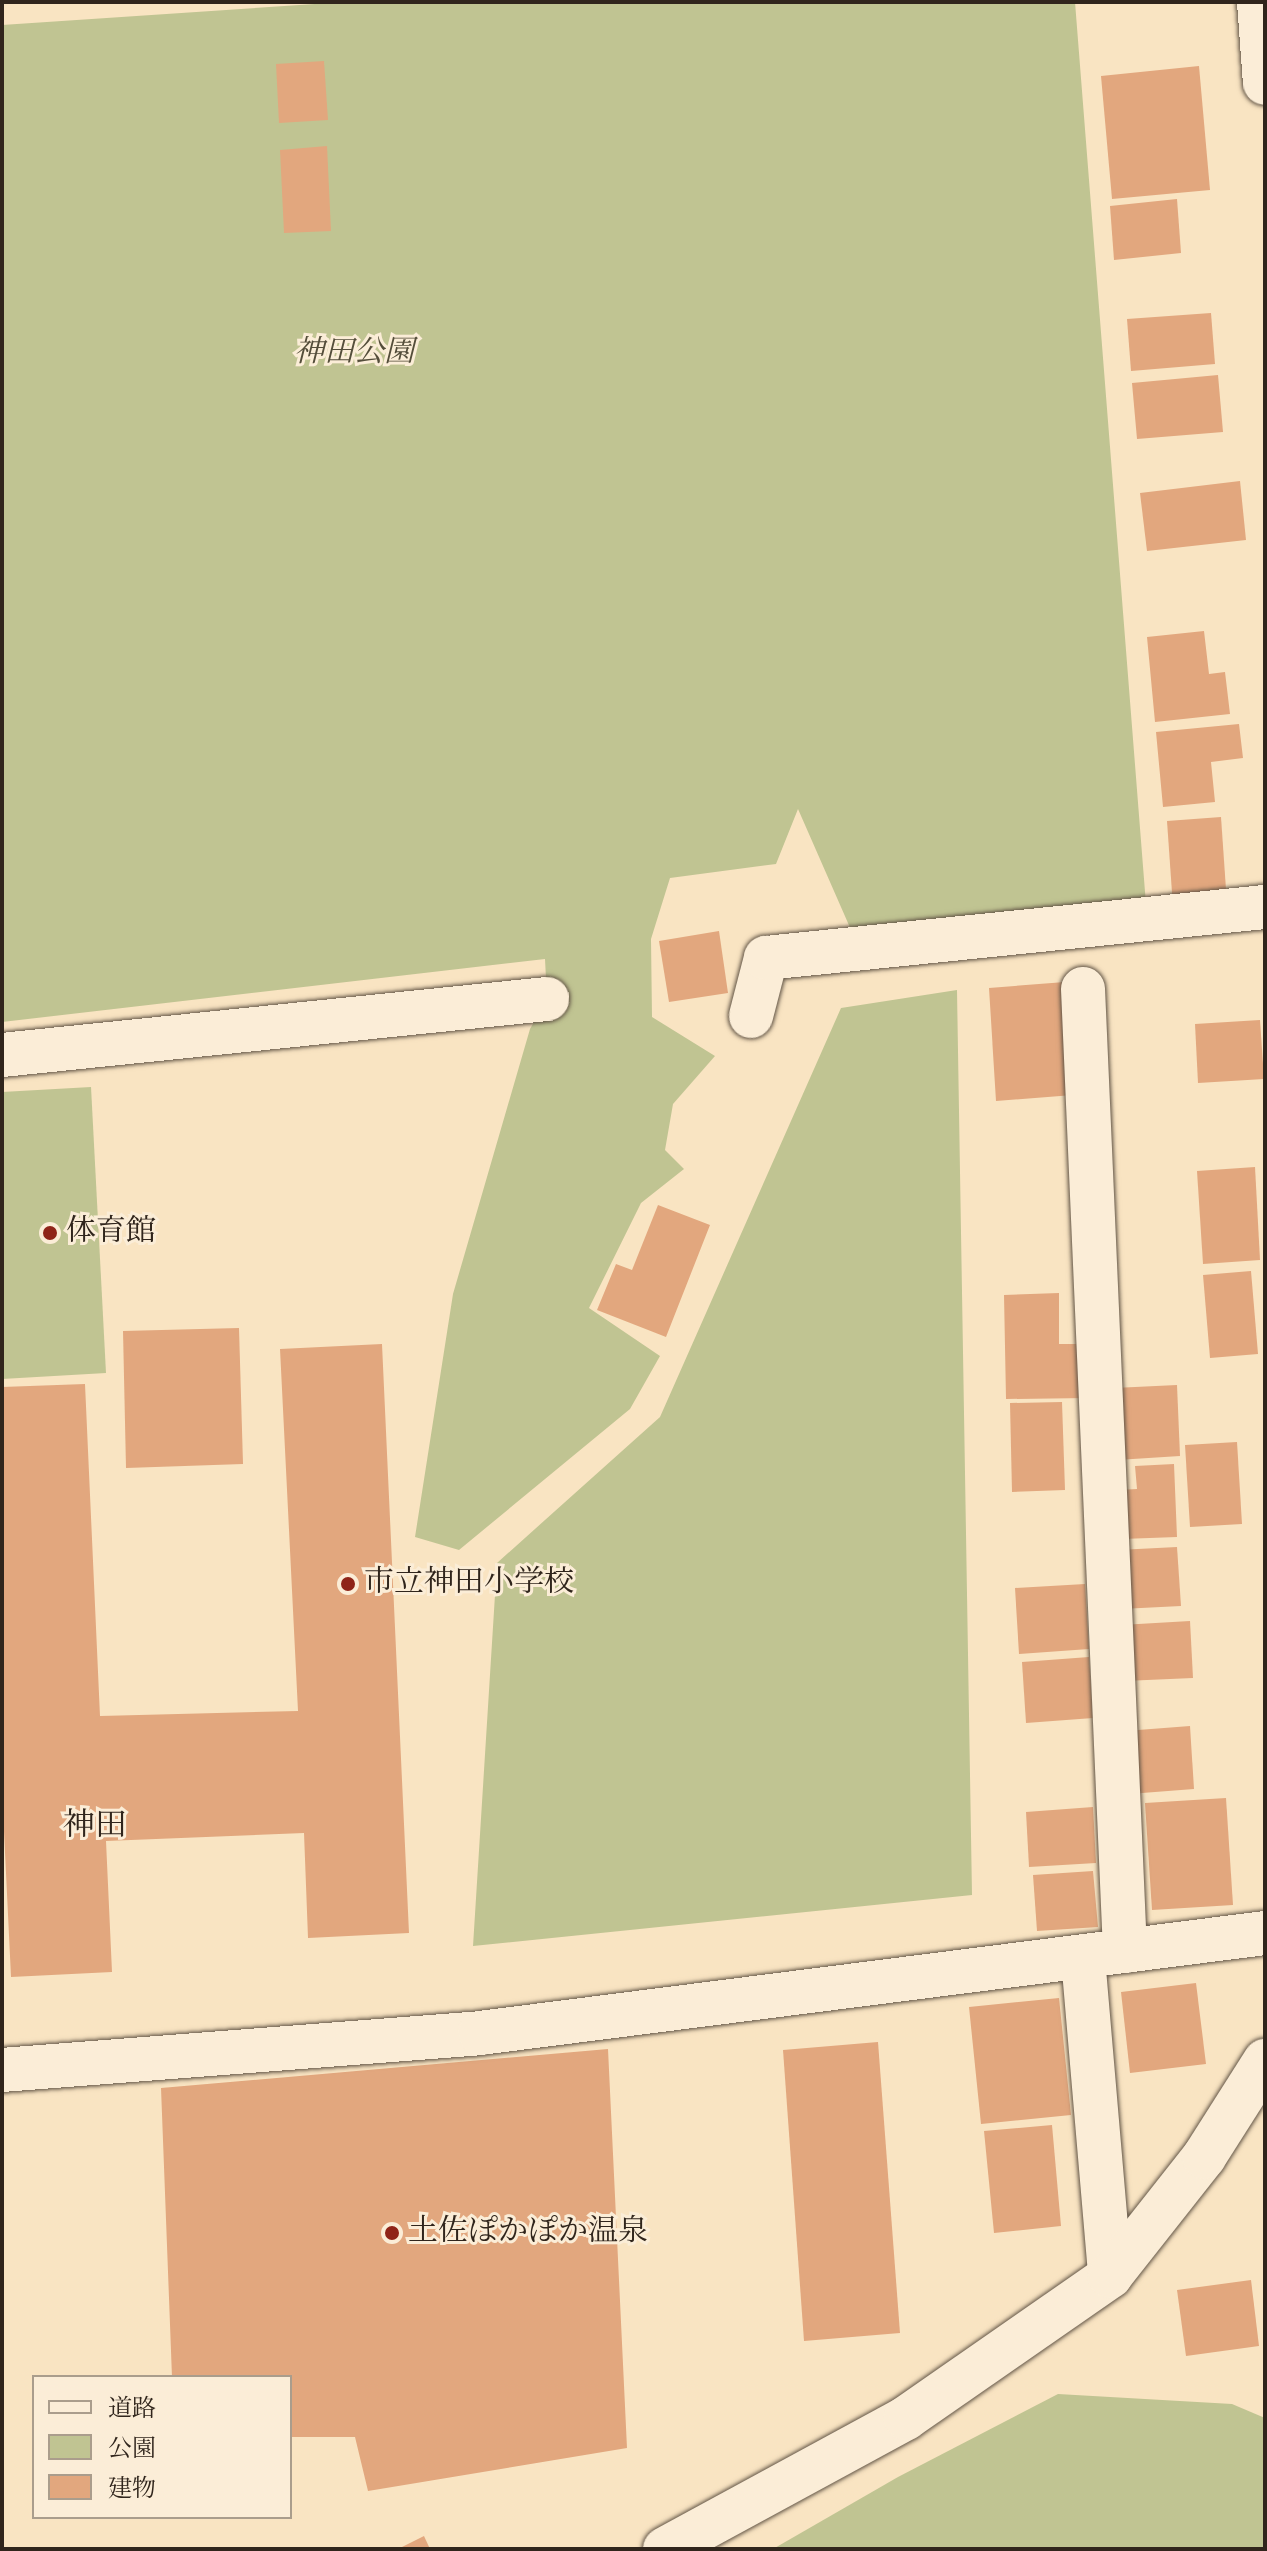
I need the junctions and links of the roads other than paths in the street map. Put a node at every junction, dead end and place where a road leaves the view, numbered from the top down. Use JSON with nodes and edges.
{"nodes":[{"id":1,"x":1259,"y":2,"type":"edge"},
{"id":2,"x":1265,"y":83,"type":"edge"},
{"id":3,"x":1265,"y":907,"type":"edge"},
{"id":4,"x":1083,"y":989,"type":"dead end"},
{"id":5,"x":547,"y":999,"type":"dead end"},
{"id":6,"x":751,"y":1016,"type":"dead end"},
{"id":7,"x":2,"y":1055,"type":"edge"},
{"id":8,"x":1265,"y":1933,"type":"edge"},
{"id":9,"x":1104,"y":1955,"type":"junction"},
{"id":10,"x":1265,"y":2061,"type":"edge"},
{"id":11,"x":2,"y":2070,"type":"edge"},
{"id":12,"x":1110,"y":2276,"type":"junction"},
{"id":13,"x":665,"y":2549,"type":"edge"}],
"edges":[{"from":1,"to":2,"type":"street"},
{"from":3,"to":6,"type":"street"},
{"from":4,"to":9,"type":"street"},
{"from":5,"to":7,"type":"street"},
{"from":8,"to":9,"type":"street"},
{"from":9,"to":11,"type":"street"},
{"from":9,"to":12,"type":"street"},
{"from":10,"to":12,"type":"street"},
{"from":12,"to":13,"type":"street"}]}
